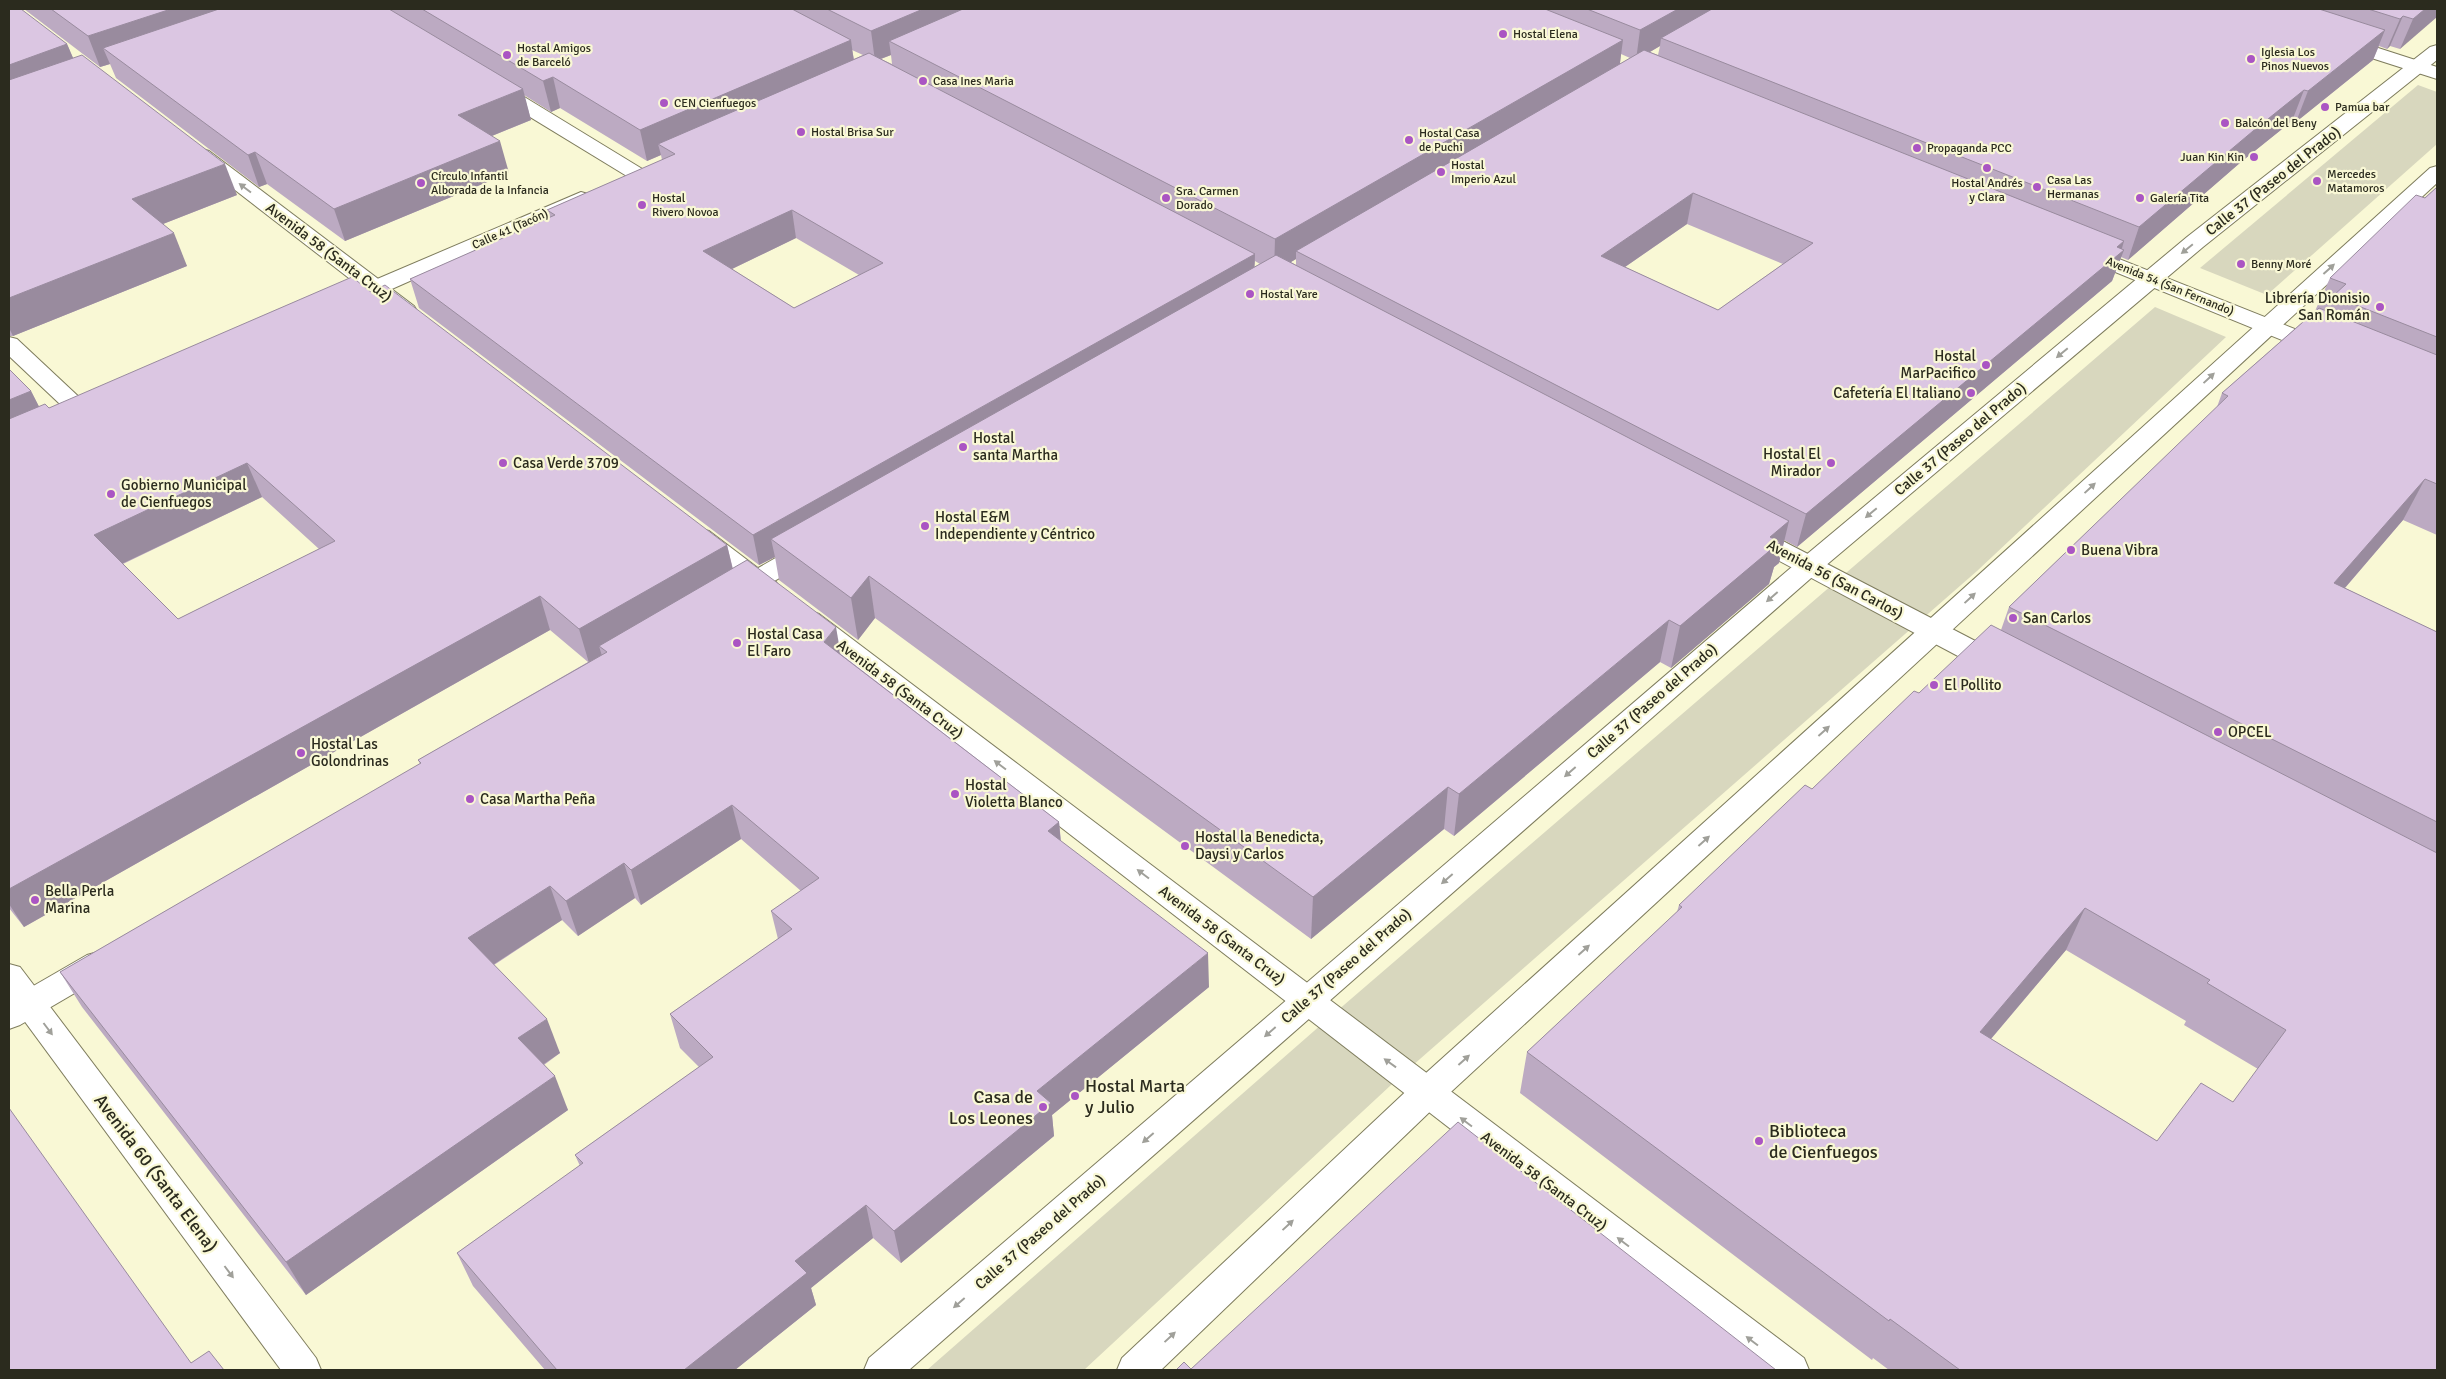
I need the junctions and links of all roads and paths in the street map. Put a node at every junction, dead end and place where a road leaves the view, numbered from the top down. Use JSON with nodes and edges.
{"nodes":[{"id":1,"x":2324,"y":36,"type":"edge"},
{"id":2,"x":2437,"y":51,"type":"edge"},
{"id":3,"x":2428,"y":70,"type":"edge"},
{"id":4,"x":485,"y":81,"type":"edge"},
{"id":5,"x":186,"y":143,"type":"edge"},
{"id":6,"x":2437,"y":172,"type":"edge"},
{"id":7,"x":2068,"y":245,"type":"edge"},
{"id":8,"x":2151,"y":278,"type":"junction"},
{"id":9,"x":376,"y":288,"type":"junction"},
{"id":10,"x":330,"y":308,"type":"edge"},
{"id":11,"x":422,"y":324,"type":"edge"},
{"id":12,"x":2267,"y":326,"type":"junction"},
{"id":13,"x":9,"y":344,"type":"edge"},
{"id":14,"x":2338,"y":355,"type":"edge"},
{"id":15,"x":87,"y":417,"type":"edge"},
{"id":16,"x":679,"y":520,"type":"edge"},
{"id":17,"x":1731,"y":525,"type":"edge"},
{"id":18,"x":826,"y":540,"type":"edge"},
{"id":19,"x":1809,"y":566,"type":"junction"},
{"id":20,"x":757,"y":580,"type":"junction"},
{"id":21,"x":714,"y":605,"type":"edge"},
{"id":22,"x":1934,"y":631,"type":"junction"},
{"id":23,"x":2022,"y":677,"type":"edge"},
{"id":24,"x":115,"y":954,"type":"edge"},
{"id":25,"x":9,"y":976,"type":"edge"},
{"id":26,"x":1307,"y":1000,"type":"junction"},
{"id":27,"x":19,"y":1010,"type":"edge"},
{"id":28,"x":1428,"y":1092,"type":"junction"},
{"id":29,"x":303,"y":1370,"type":"edge"},
{"id":30,"x":882,"y":1370,"type":"edge"},
{"id":31,"x":1135,"y":1370,"type":"edge"},
{"id":32,"x":1791,"y":1370,"type":"edge"}],
"edges":[{"from":1,"to":3,"type":"main road"},
{"from":2,"to":3,"type":"main road","name":"Calle 37 (Paseo del Prado)"},
{"from":3,"to":8,"type":"main road","name":"Calle 37 (Paseo del Prado)","one_way":true},
{"from":4,"to":9,"type":"main road","name":"Calle 41 (Tacón)"},
{"from":9,"to":5,"type":"main road","name":"Avenida 58 (Santa Cruz)","one_way":true},
{"from":12,"to":6,"type":"main road","one_way":true},
{"from":7,"to":8,"type":"main road","name":"Avenida 54 (San Fernando)"},
{"from":8,"to":12,"type":"main road","name":"Avenida 54 (San Fernando)"},
{"from":8,"to":19,"type":"main road","name":"Calle 37 (Paseo del Prado)","one_way":true},
{"from":9,"to":10,"type":"main road","name":"Calle 41 (Tacón)"},
{"from":9,"to":11,"type":"main road","name":"Avenida 58 (Santa Cruz)"},
{"from":12,"to":14,"type":"main road","name":"Avenida 54 (San Fernando)"},
{"from":22,"to":12,"type":"main road","one_way":true},
{"from":13,"to":15,"type":"main road"},
{"from":16,"to":20,"type":"main road","name":"Avenida 58 (Santa Cruz)"},
{"from":17,"to":19,"type":"main road","name":"Avenida 56 (San Carlos)"},
{"from":18,"to":20,"type":"main road"},
{"from":19,"to":22,"type":"main road","name":"Avenida 56 (San Carlos)"},
{"from":19,"to":26,"type":"main road","name":"Calle 37 (Paseo del Prado)","one_way":true},
{"from":20,"to":21,"type":"main road"},
{"from":26,"to":20,"type":"main road","name":"Avenida 58 (Santa Cruz)","one_way":true},
{"from":22,"to":23,"type":"main road","name":"Avenida 56 (San Carlos)"},
{"from":28,"to":22,"type":"main road","one_way":true},
{"from":24,"to":27,"type":"main road"},
{"from":25,"to":27,"type":"main road","name":"Avenida 60 (Santa Elena)"},
{"from":28,"to":26,"type":"main road","name":"Avenida 58 (Santa Cruz)","one_way":true},
{"from":26,"to":30,"type":"main road","name":"Calle 37 (Paseo del Prado)","one_way":true},
{"from":27,"to":29,"type":"main road","name":"Avenida 60 (Santa Elena)","one_way":true},
{"from":31,"to":28,"type":"main road","one_way":true},
{"from":32,"to":28,"type":"main road","name":"Avenida 58 (Santa Cruz)","one_way":true}]}
